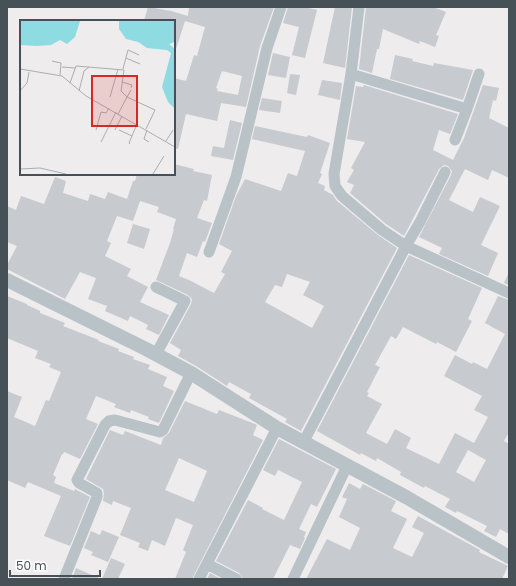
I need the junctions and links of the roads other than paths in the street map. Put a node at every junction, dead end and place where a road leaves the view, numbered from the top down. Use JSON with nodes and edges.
{"nodes":[{"id":1,"x":280,"y":7,"type":"edge"},
{"id":2,"x":359,"y":7,"type":"edge"},
{"id":3,"x":351,"y":74,"type":"junction"},
{"id":4,"x":479,"y":74,"type":"dead end"},
{"id":5,"x":467,"y":109,"type":"junction"},
{"id":6,"x":455,"y":140,"type":"dead end"},
{"id":7,"x":445,"y":172,"type":"dead end"},
{"id":8,"x":406,"y":246,"type":"junction"},
{"id":9,"x":209,"y":252,"type":"dead end"},
{"id":10,"x":7,"y":280,"type":"edge"},
{"id":11,"x":156,"y":287,"type":"dead end"},
{"id":12,"x":509,"y":293,"type":"edge"},
{"id":13,"x":156,"y":354,"type":"junction"},
{"id":14,"x":191,"y":373,"type":"junction"},
{"id":15,"x":277,"y":428,"type":"junction"},
{"id":16,"x":303,"y":443,"type":"junction"},
{"id":17,"x":347,"y":466,"type":"junction"},
{"id":18,"x":509,"y":557,"type":"edge"},
{"id":19,"x":207,"y":564,"type":"junction"},
{"id":20,"x":64,"y":579,"type":"edge"},
{"id":21,"x":199,"y":579,"type":"edge"},
{"id":22,"x":236,"y":579,"type":"edge"},
{"id":23,"x":293,"y":579,"type":"edge"}],
"edges":[{"from":1,"to":9,"type":"street"},
{"from":2,"to":3,"type":"street"},
{"from":3,"to":5,"type":"street"},
{"from":3,"to":8,"type":"street"},
{"from":4,"to":5,"type":"street"},
{"from":5,"to":6,"type":"street"},
{"from":7,"to":8,"type":"street"},
{"from":8,"to":12,"type":"street"},
{"from":8,"to":16,"type":"street"},
{"from":10,"to":13,"type":"street"},
{"from":11,"to":13,"type":"street"},
{"from":13,"to":14,"type":"street"},
{"from":14,"to":15,"type":"street"},
{"from":14,"to":20,"type":"street"},
{"from":15,"to":16,"type":"street"},
{"from":15,"to":19,"type":"street"},
{"from":16,"to":17,"type":"street"},
{"from":17,"to":18,"type":"street"},
{"from":17,"to":23,"type":"street"},
{"from":19,"to":21,"type":"street"},
{"from":19,"to":22,"type":"street"}]}
